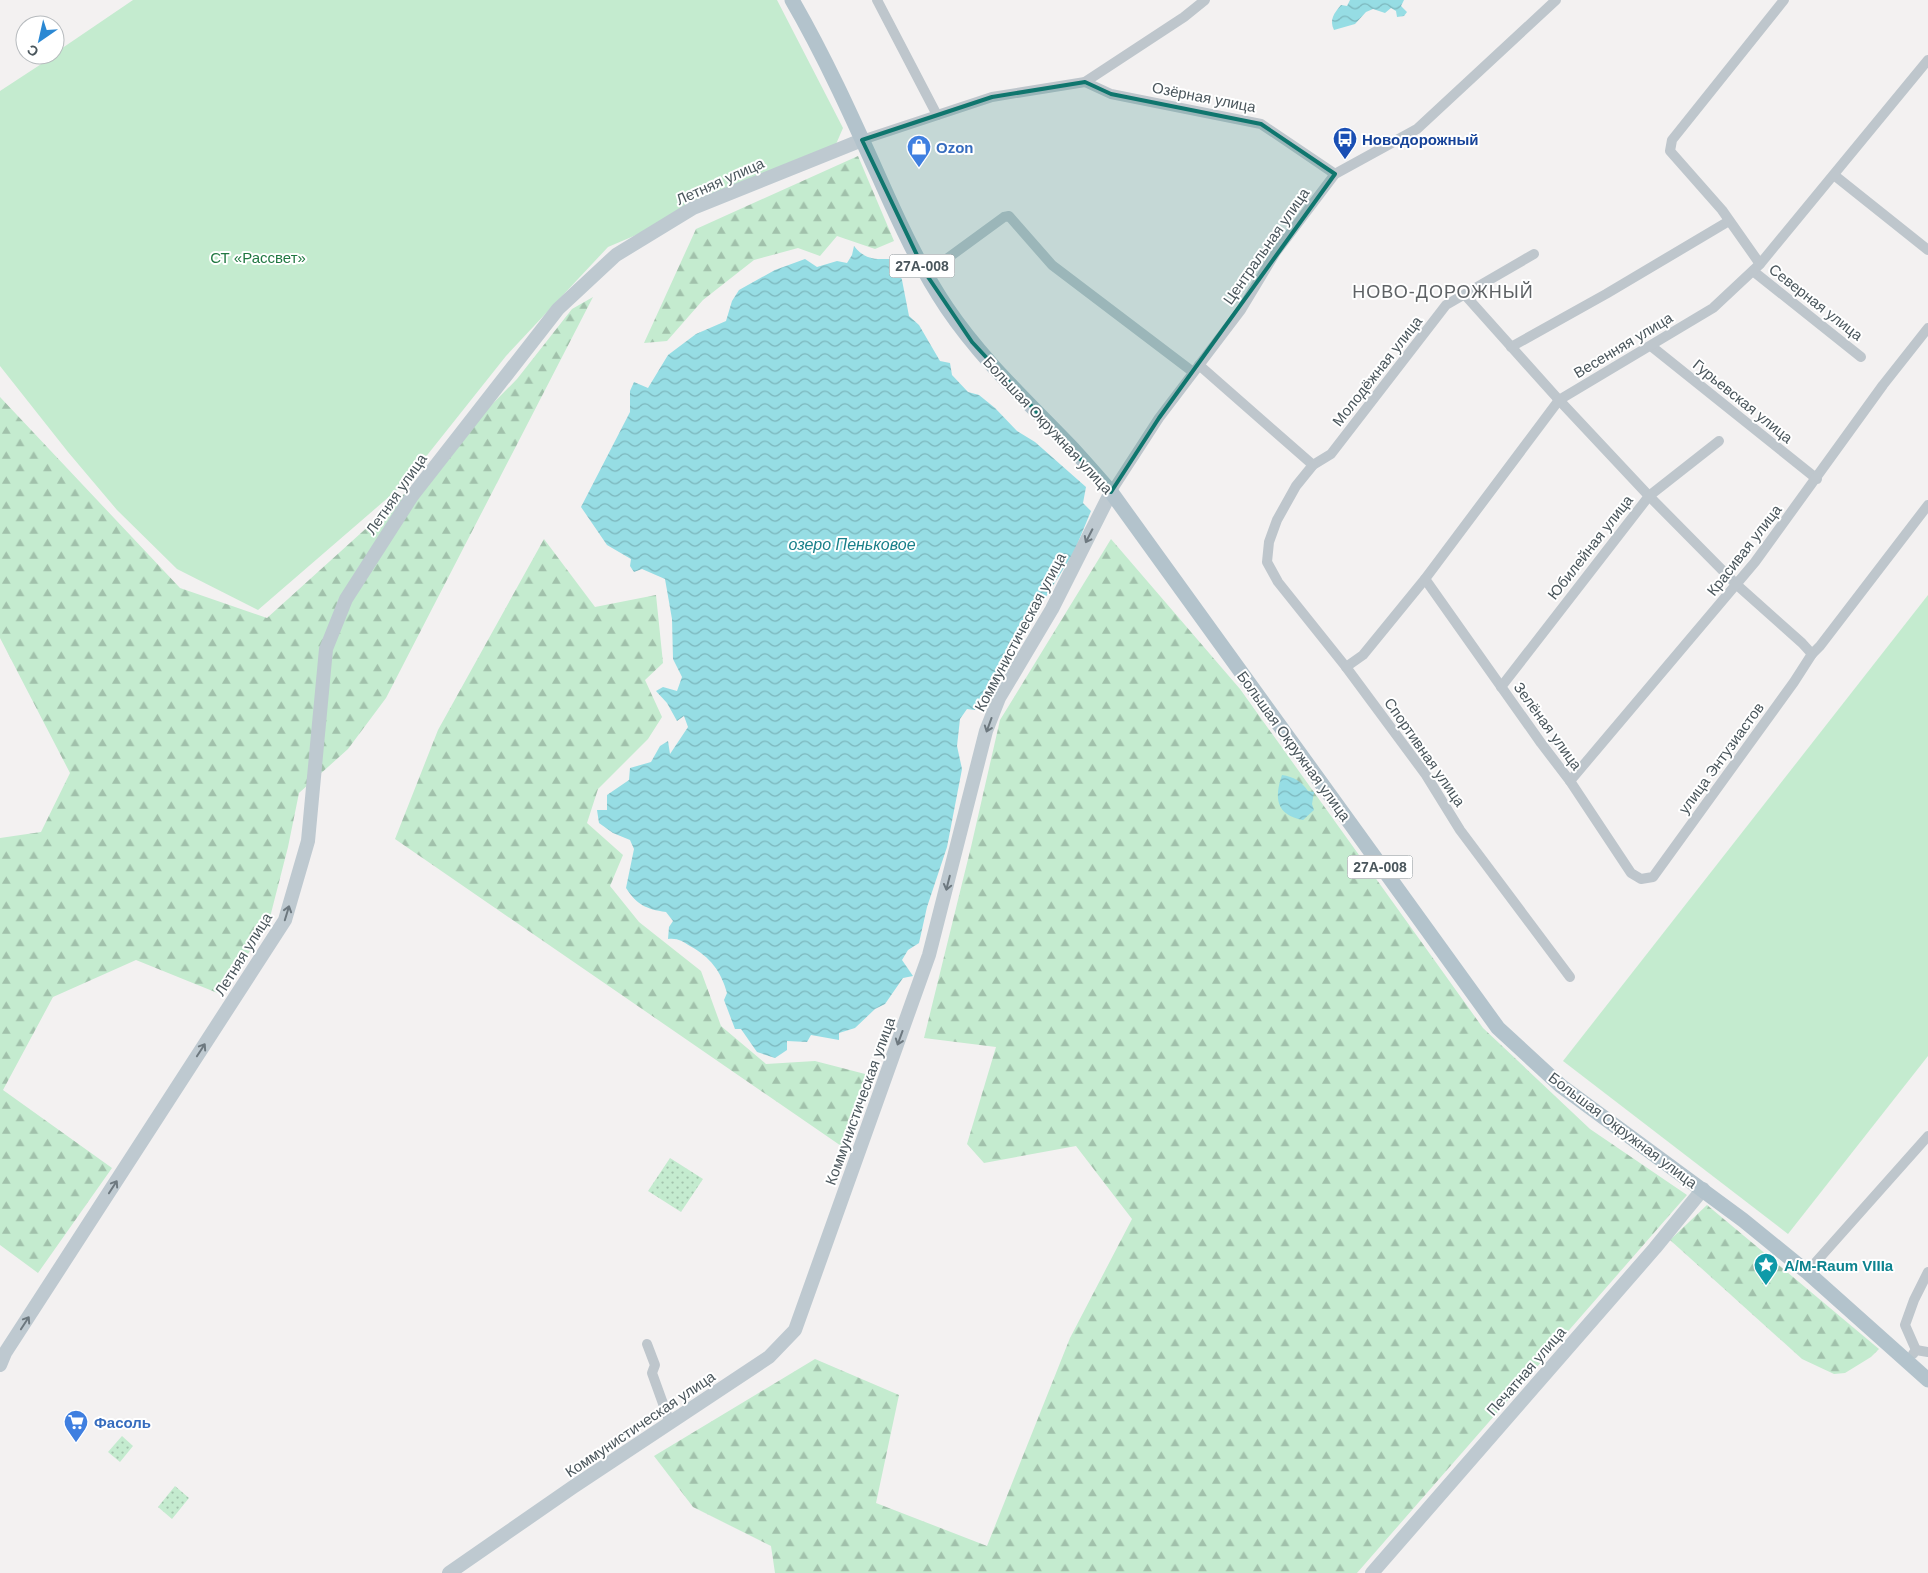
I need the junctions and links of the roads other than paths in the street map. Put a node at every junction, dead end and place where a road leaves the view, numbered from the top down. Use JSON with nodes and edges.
{"nodes":[{"id":1,"x":792,"y":0,"type":"edge"},
{"id":2,"x":878,"y":0,"type":"edge"},
{"id":3,"x":1205,"y":0,"type":"edge"},
{"id":4,"x":1556,"y":0,"type":"edge"},
{"id":5,"x":1784,"y":0,"type":"edge"},
{"id":6,"x":1928,"y":60,"type":"edge"},
{"id":7,"x":1085,"y":82,"type":"junction"},
{"id":8,"x":937,"y":116,"type":"junction"},
{"id":9,"x":862,"y":140,"type":"junction"},
{"id":10,"x":1335,"y":174,"type":"junction"},
{"id":11,"x":1834,"y":175,"type":"junction"},
{"id":12,"x":1729,"y":221,"type":"junction"},
{"id":13,"x":1928,"y":250,"type":"edge"},
{"id":14,"x":1534,"y":254,"type":"dead end"},
{"id":15,"x":1756,"y":268,"type":"junction"},
{"id":16,"x":926,"y":274,"type":"junction"},
{"id":17,"x":1465,"y":295,"type":"junction"},
{"id":18,"x":1928,"y":328,"type":"edge"},
{"id":19,"x":1651,"y":346,"type":"junction"},
{"id":20,"x":1511,"y":347,"type":"junction"},
{"id":21,"x":1861,"y":357,"type":"dead end"},
{"id":22,"x":1196,"y":368,"type":"junction"},
{"id":23,"x":1558,"y":400,"type":"junction"},
{"id":24,"x":1719,"y":441,"type":"dead end"},
{"id":25,"x":1313,"y":465,"type":"junction"},
{"id":26,"x":1817,"y":479,"type":"junction"},
{"id":27,"x":1111,"y":492,"type":"junction"},
{"id":28,"x":1649,"y":496,"type":"junction"},
{"id":29,"x":1928,"y":505,"type":"edge"},
{"id":30,"x":1268,"y":542,"type":"joint"},
{"id":31,"x":1425,"y":579,"type":"junction"},
{"id":32,"x":1737,"y":585,"type":"junction"},
{"id":33,"x":1812,"y":654,"type":"junction"},
{"id":34,"x":1346,"y":667,"type":"junction"},
{"id":35,"x":1501,"y":687,"type":"junction"},
{"id":36,"x":1570,"y":781,"type":"junction"},
{"id":37,"x":1653,"y":877,"type":"joint"},
{"id":38,"x":1570,"y":977,"type":"dead end"},
{"id":39,"x":1928,"y":1136,"type":"edge"},
{"id":40,"x":1703,"y":1189,"type":"junction"},
{"id":41,"x":1807,"y":1272,"type":"junction"},
{"id":42,"x":1928,"y":1272,"type":"edge"},
{"id":43,"x":648,"y":1344,"type":"dead end"},
{"id":44,"x":1928,"y":1352,"type":"edge"},
{"id":45,"x":1912,"y":1356,"type":"junction"},
{"id":46,"x":0,"y":1365,"type":"edge"},
{"id":47,"x":1928,"y":1380,"type":"edge"},
{"id":48,"x":670,"y":1423,"type":"junction"},
{"id":49,"x":449,"y":1573,"type":"edge"},
{"id":50,"x":1372,"y":1573,"type":"edge"}],
"edges":[{"from":1,"to":9,"type":"main road","name":"Большая Окружная улица","number":"27А-008"},
{"from":2,"to":8,"type":"street"},
{"from":3,"to":7,"type":"street","name":"Летняя улица"},
{"from":4,"to":10,"type":"street","name":"Центральная улица"},
{"from":5,"to":12,"type":"street","name":"Северная улица"},
{"from":6,"to":11,"type":"street","name":"Весенняя улица"},
{"from":7,"to":8,"type":"street","name":"Летняя улица"},
{"from":7,"to":10,"type":"street","name":"Озёрная улица"},
{"from":8,"to":9,"type":"street","name":"Летняя улица"},
{"from":9,"to":16,"type":"main road","name":"Большая Окружная улица","number":"27А-008"},
{"from":46,"to":9,"type":"street","name":"Летняя улица","one_way":true},
{"from":10,"to":22,"type":"street","name":"Центральная улица"},
{"from":11,"to":13,"type":"street"},
{"from":11,"to":15,"type":"street","name":"Весенняя улица"},
{"from":12,"to":15,"type":"street","name":"Северная улица"},
{"from":12,"to":20,"type":"street"},
{"from":14,"to":17,"type":"street","name":"Молодёжная улица"},
{"from":15,"to":19,"type":"street","name":"Весенняя улица"},
{"from":15,"to":21,"type":"street","name":"Северная улица"},
{"from":16,"to":22,"type":"street"},
{"from":16,"to":27,"type":"main road","name":"Большая Окружная улица","number":"27А-008"},
{"from":17,"to":20,"type":"street"},
{"from":17,"to":25,"type":"street","name":"Молодёжная улица"},
{"from":18,"to":26,"type":"street","name":"Красивая улица"},
{"from":19,"to":23,"type":"street","name":"Весенняя улица"},
{"from":19,"to":26,"type":"street","name":"Гурьевская улица"},
{"from":20,"to":23,"type":"street"},
{"from":22,"to":25,"type":"street"},
{"from":22,"to":27,"type":"street","name":"Центральная улица"},
{"from":23,"to":28,"type":"street"},
{"from":23,"to":31,"type":"street","name":"Весенняя улица"},
{"from":24,"to":28,"type":"street","name":"Юбилейная улица"},
{"from":25,"to":30,"type":"street","name":"Молодёжная улица"},
{"from":26,"to":32,"type":"street","name":"Красивая улица"},
{"from":27,"to":40,"type":"main road","name":"Большая Окружная улица","number":"27А-008"},
{"from":27,"to":48,"type":"street","name":"Коммунистическая улица","one_way":true},
{"from":28,"to":32,"type":"street"},
{"from":28,"to":35,"type":"street","name":"Юбилейная улица"},
{"from":29,"to":33,"type":"street","name":"улица Энтузиастов"},
{"from":30,"to":34,"type":"street","name":"Спортивная улица"},
{"from":31,"to":34,"type":"street","name":"Весенняя улица"},
{"from":31,"to":35,"type":"street","name":"Зелёная улица"},
{"from":32,"to":33,"type":"street"},
{"from":32,"to":36,"type":"street","name":"Красивая улица"},
{"from":33,"to":37,"type":"street","name":"улица Энтузиастов"},
{"from":34,"to":38,"type":"street","name":"Спортивная улица"},
{"from":35,"to":36,"type":"street","name":"Зелёная улица"},
{"from":36,"to":37,"type":"street","name":"Зелёная улица"},
{"from":39,"to":41,"type":"street"},
{"from":40,"to":41,"type":"main road","name":"Большая Окружная улица","number":"27А-008"},
{"from":40,"to":50,"type":"street","name":"Печатная улица"},
{"from":41,"to":45,"type":"main road","name":"Большая Окружная улица","number":"27А-008"},
{"from":42,"to":45,"type":"street"},
{"from":43,"to":48,"type":"street"},
{"from":44,"to":45,"type":"street"},
{"from":45,"to":47,"type":"main road","name":"Большая Окружная улица","number":"27А-008"},
{"from":48,"to":49,"type":"street","name":"Коммунистическая улица"}]}
